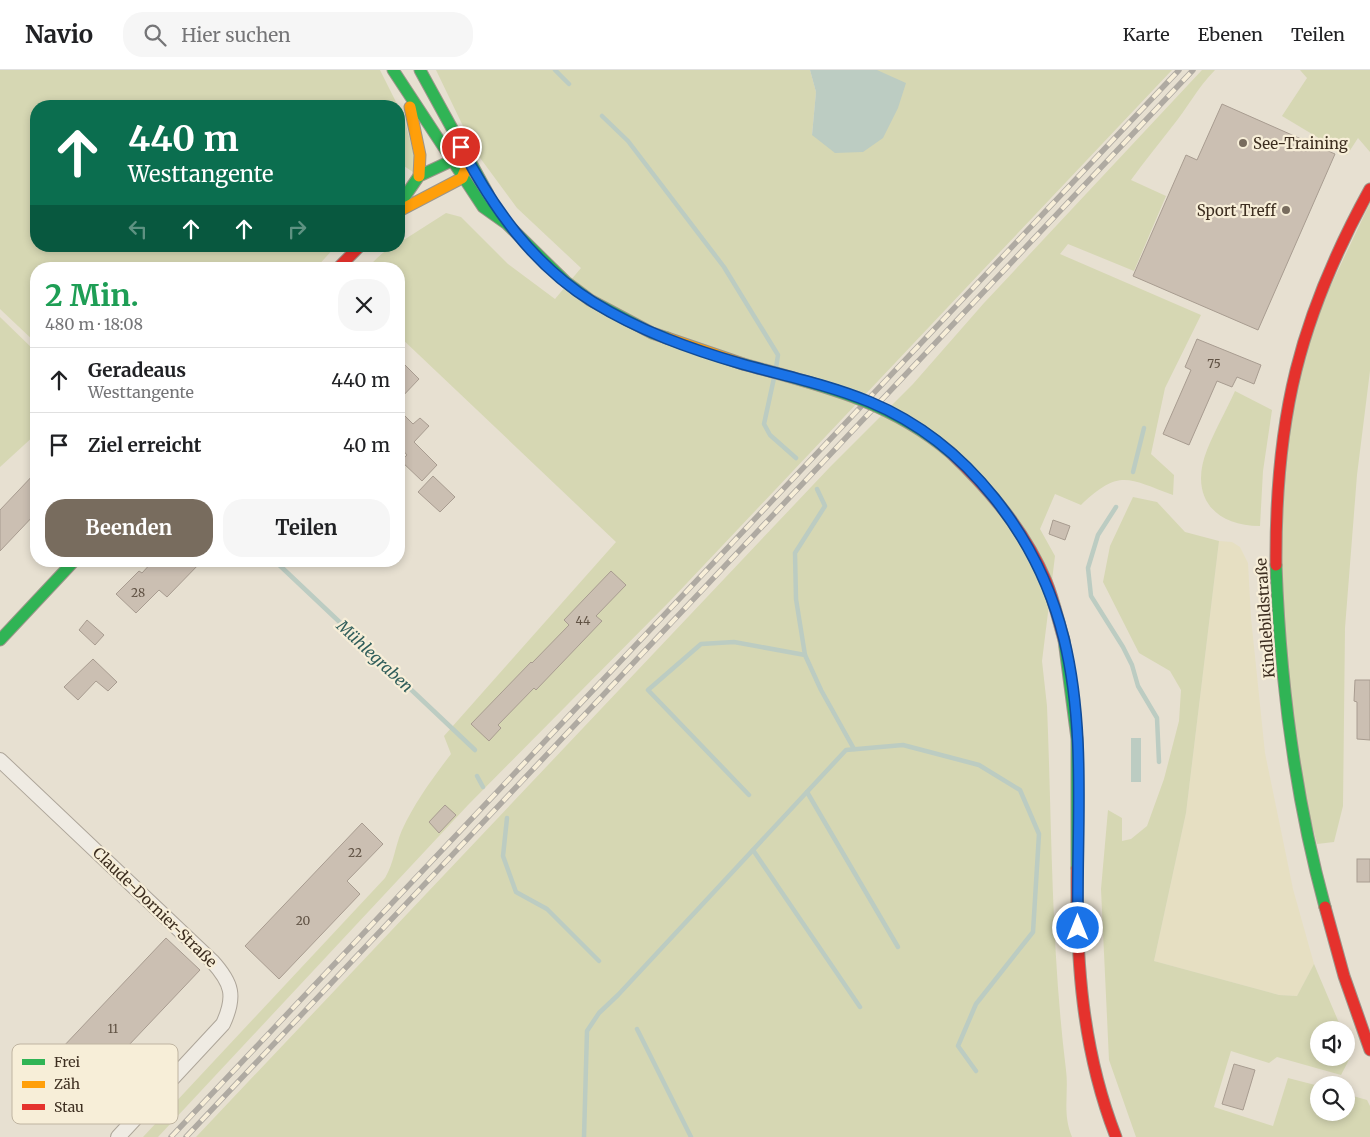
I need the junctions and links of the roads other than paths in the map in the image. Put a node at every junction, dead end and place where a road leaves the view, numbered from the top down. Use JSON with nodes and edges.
{"nodes":[{"id":1,"x":394,"y":70,"type":"edge"},
{"id":2,"x":420,"y":70,"type":"edge"},
{"id":3,"x":406,"y":91,"type":"junction"},
{"id":4,"x":451,"y":161,"type":"junction"},
{"id":5,"x":469,"y":162,"type":"junction"},
{"id":6,"x":419,"y":176,"type":"junction"},
{"id":7,"x":462,"y":178,"type":"junction"},
{"id":8,"x":405,"y":197,"type":"edge"},
{"id":9,"x":1368,"y":197,"type":"edge"},
{"id":10,"x":405,"y":208,"type":"edge"},
{"id":11,"x":507,"y":224,"type":"junction"},
{"id":12,"x":354,"y":252,"type":"edge"},
{"id":13,"x":344,"y":262,"type":"edge"},
{"id":14,"x":68,"y":567,"type":"edge"},
{"id":15,"x":0,"y":640,"type":"edge"},
{"id":16,"x":0,"y":760,"type":"edge"},
{"id":17,"x":1370,"y":1050,"type":"edge"},
{"id":18,"x":178,"y":1072,"type":"edge"},
{"id":19,"x":130,"y":1124,"type":"edge"},
{"id":20,"x":118,"y":1137,"type":"edge"},
{"id":21,"x":1116,"y":1137,"type":"edge"}],
"edges":[{"from":1,"to":3,"type":"main road"},
{"from":2,"to":5,"type":"main road"},
{"from":3,"to":4,"type":"main road"},
{"from":3,"to":6,"type":"main road"},
{"from":4,"to":5,"type":"main road"},
{"from":4,"to":6,"type":"main road"},
{"from":4,"to":7,"type":"main road"},
{"from":5,"to":7,"type":"main road"},
{"from":5,"to":11,"type":"main road"},
{"from":6,"to":8,"type":"main road"},
{"from":7,"to":10,"type":"main road"},
{"from":7,"to":11,"type":"main road"},
{"from":9,"to":17,"type":"main road","name":"Kindlebildstraße"},
{"from":11,"to":21,"type":"main road","bridge":true},
{"from":12,"to":13,"type":"main road"},
{"from":14,"to":15,"type":"main road"},
{"from":16,"to":18,"type":"street","name":"Claude-Dornier-Straße"},
{"from":19,"to":20,"type":"street","name":"Claude-Dornier-Straße"}]}
